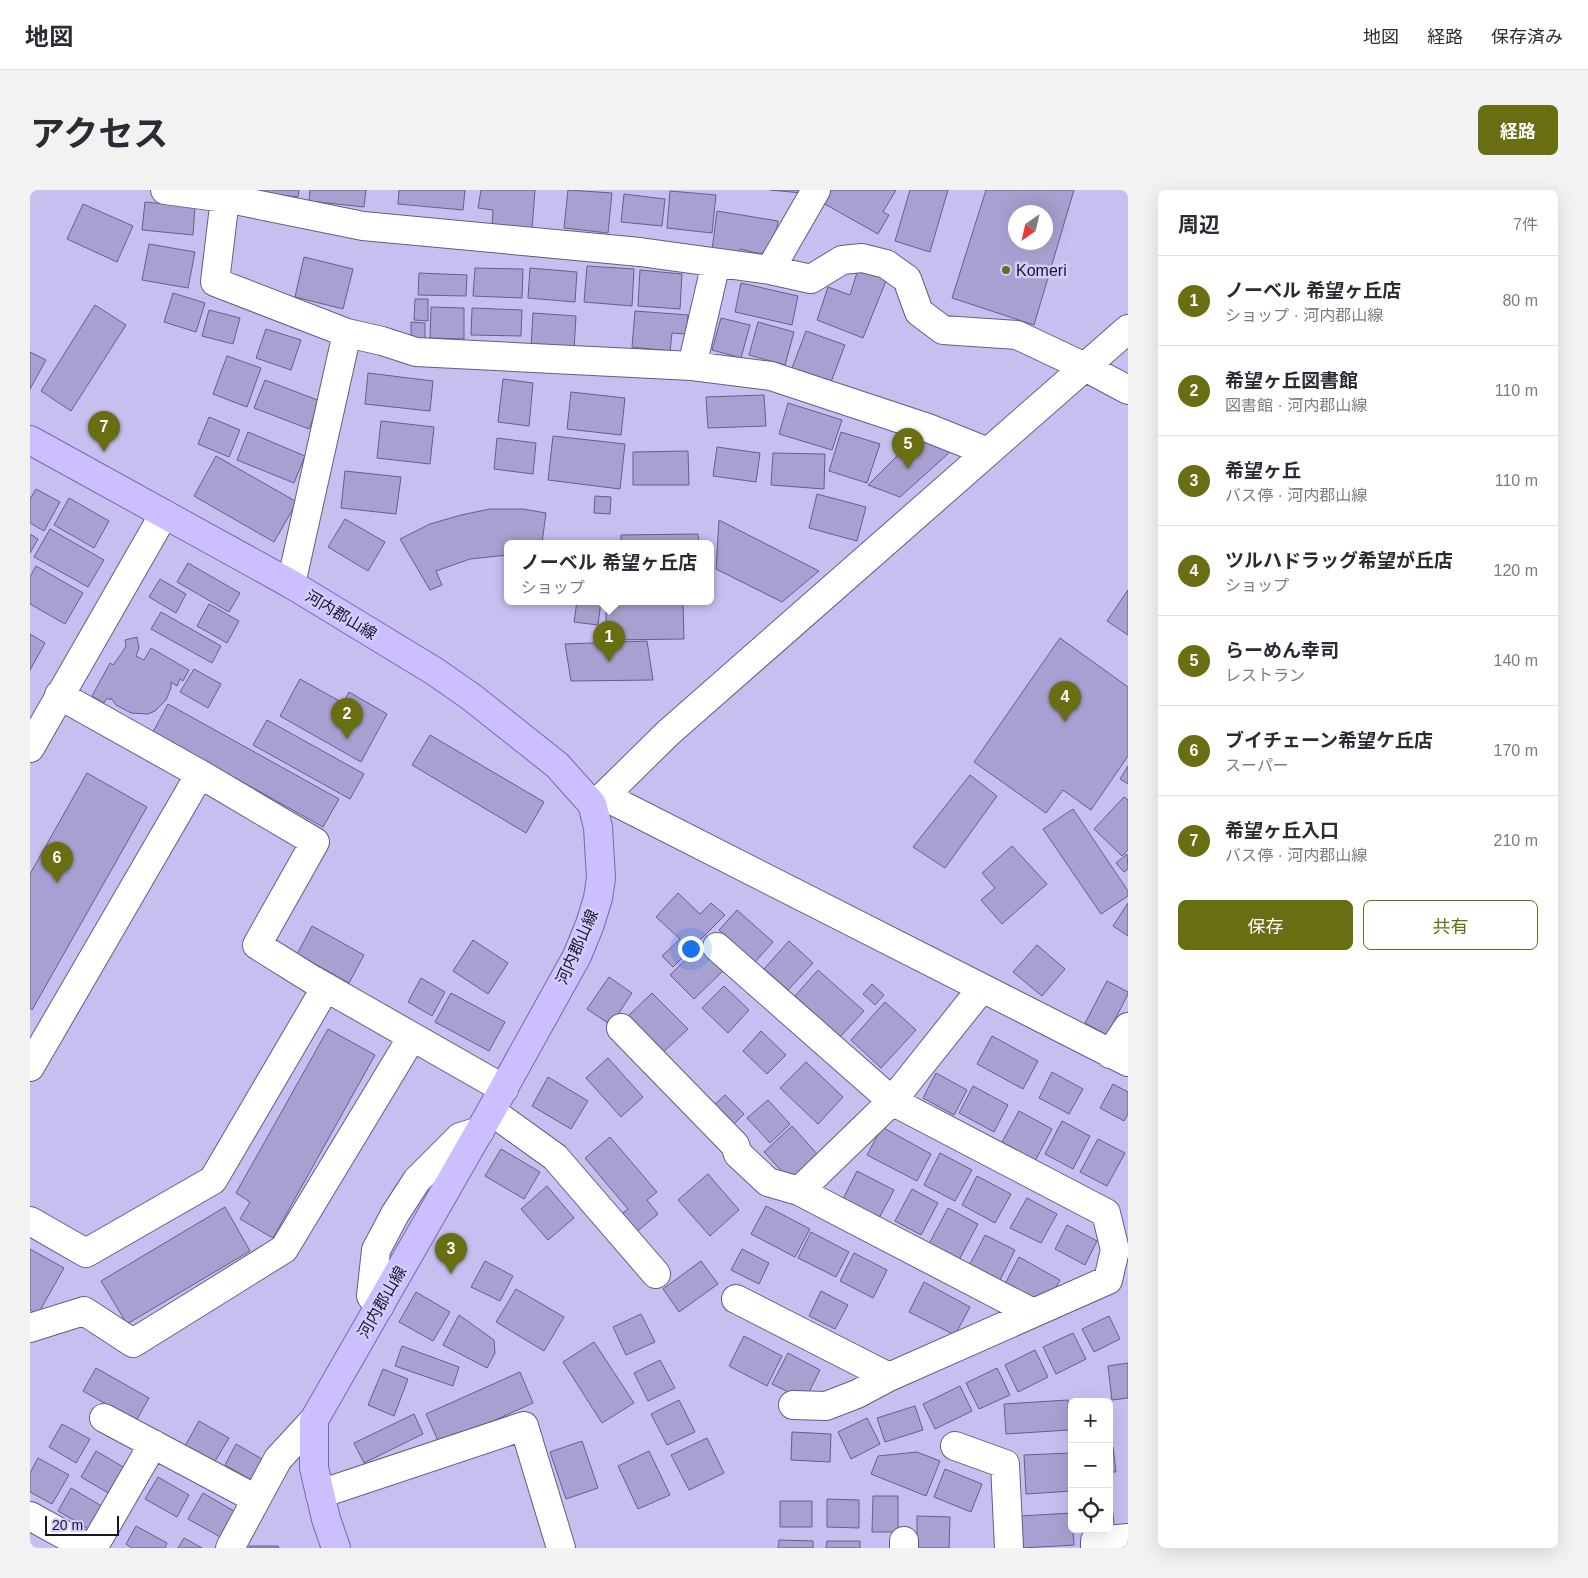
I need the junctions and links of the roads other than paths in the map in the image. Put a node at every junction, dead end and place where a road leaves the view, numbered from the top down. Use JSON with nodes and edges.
{"nodes":[{"id":1,"x":165,"y":190,"type":"edge"},
{"id":2,"x":816,"y":190,"type":"edge"},
{"id":3,"x":226,"y":194,"type":"edge"},
{"id":4,"x":716,"y":263,"type":"junction"},
{"id":5,"x":770,"y":270,"type":"junction"},
{"id":6,"x":1128,"y":329,"type":"edge"},
{"id":7,"x":347,"y":333,"type":"junction"},
{"id":8,"x":692,"y":366,"type":"junction"},
{"id":9,"x":1085,"y":366,"type":"junction"},
{"id":10,"x":1128,"y":390,"type":"edge"},
{"id":11,"x":30,"y":440,"type":"edge"},
{"id":12,"x":988,"y":452,"type":"junction"},
{"id":13,"x":164,"y":514,"type":"junction"},
{"id":14,"x":291,"y":584,"type":"junction"},
{"id":15,"x":59,"y":695,"type":"junction"},
{"id":16,"x":30,"y":748,"type":"edge"},
{"id":17,"x":200,"y":774,"type":"junction"},
{"id":18,"x":598,"y":800,"type":"junction"},
{"id":19,"x":717,"y":946,"type":"dead end"},
{"id":20,"x":326,"y":987,"type":"junction"},
{"id":21,"x":982,"y":988,"type":"junction"},
{"id":22,"x":1128,"y":1027,"type":"edge"},
{"id":23,"x":621,"y":1028,"type":"dead end"},
{"id":24,"x":412,"y":1038,"type":"junction"},
{"id":25,"x":1119,"y":1058,"type":"edge"},
{"id":26,"x":30,"y":1067,"type":"edge"},
{"id":27,"x":892,"y":1101,"type":"junction"},
{"id":28,"x":491,"y":1111,"type":"junction"},
{"id":29,"x":798,"y":1192,"type":"junction"},
{"id":30,"x":30,"y":1221,"type":"edge"},
{"id":31,"x":656,"y":1274,"type":"dead end"},
{"id":32,"x":736,"y":1299,"type":"dead end"},
{"id":33,"x":1033,"y":1313,"type":"junction"},
{"id":34,"x":30,"y":1328,"type":"edge"},
{"id":35,"x":889,"y":1377,"type":"junction"},
{"id":36,"x":793,"y":1405,"type":"dead end"},
{"id":37,"x":104,"y":1418,"type":"dead end"},
{"id":38,"x":314,"y":1420,"type":"junction"},
{"id":39,"x":153,"y":1444,"type":"junction"},
{"id":40,"x":955,"y":1446,"type":"dead end"},
{"id":41,"x":320,"y":1494,"type":"junction"},
{"id":42,"x":256,"y":1499,"type":"junction"},
{"id":43,"x":30,"y":1516,"type":"edge"},
{"id":44,"x":1128,"y":1538,"type":"edge"},
{"id":45,"x":88,"y":1548,"type":"edge"},
{"id":46,"x":93,"y":1548,"type":"edge"},
{"id":47,"x":230,"y":1548,"type":"edge"},
{"id":48,"x":336,"y":1548,"type":"edge"},
{"id":49,"x":561,"y":1548,"type":"edge"},
{"id":50,"x":1009,"y":1548,"type":"edge"},
{"id":51,"x":1095,"y":1548,"type":"edge"}],
"edges":[{"from":1,"to":3,"type":"street"},
{"from":2,"to":5,"type":"street"},
{"from":3,"to":4,"type":"street"},
{"from":3,"to":7,"type":"street"},
{"from":4,"to":5,"type":"street"},
{"from":4,"to":8,"type":"street"},
{"from":5,"to":9,"type":"street"},
{"from":6,"to":9,"type":"street"},
{"from":7,"to":8,"type":"street"},
{"from":7,"to":14,"type":"street"},
{"from":8,"to":12,"type":"street"},
{"from":9,"to":10,"type":"street"},
{"from":9,"to":12,"type":"street"},
{"from":11,"to":13,"type":"main road","name":"河内郡山線"},
{"from":12,"to":18,"type":"street"},
{"from":13,"to":14,"type":"main road","name":"河内郡山線"},
{"from":13,"to":15,"type":"street"},
{"from":14,"to":18,"type":"main road","name":"河内郡山線"},
{"from":15,"to":16,"type":"street"},
{"from":15,"to":17,"type":"street"},
{"from":17,"to":20,"type":"street"},
{"from":17,"to":26,"type":"street"},
{"from":18,"to":21,"type":"street"},
{"from":18,"to":28,"type":"main road","name":"河内郡山線"},
{"from":19,"to":27,"type":"street"},
{"from":20,"to":24,"type":"street"},
{"from":20,"to":30,"type":"street"},
{"from":21,"to":25,"type":"street"},
{"from":21,"to":27,"type":"street"},
{"from":22,"to":25,"type":"street"},
{"from":23,"to":29,"type":"street"},
{"from":24,"to":28,"type":"street"},
{"from":24,"to":34,"type":"street"},
{"from":27,"to":29,"type":"street"},
{"from":27,"to":33,"type":"street"},
{"from":28,"to":31,"type":"street"},
{"from":28,"to":38,"type":"main road","name":"河内郡山線"},
{"from":29,"to":33,"type":"street"},
{"from":32,"to":35,"type":"street"},
{"from":33,"to":35,"type":"street"},
{"from":35,"to":36,"type":"street"},
{"from":37,"to":39,"type":"street"},
{"from":38,"to":41,"type":"main road","name":"河内郡山線"},
{"from":38,"to":42,"type":"street"},
{"from":39,"to":42,"type":"street"},
{"from":39,"to":46,"type":"street"},
{"from":40,"to":50,"type":"street"},
{"from":41,"to":48,"type":"main road","name":"河内郡山線"},
{"from":41,"to":49,"type":"street"},
{"from":42,"to":47,"type":"street"},
{"from":43,"to":45,"type":"street"},
{"from":44,"to":51,"type":"street"}]}
